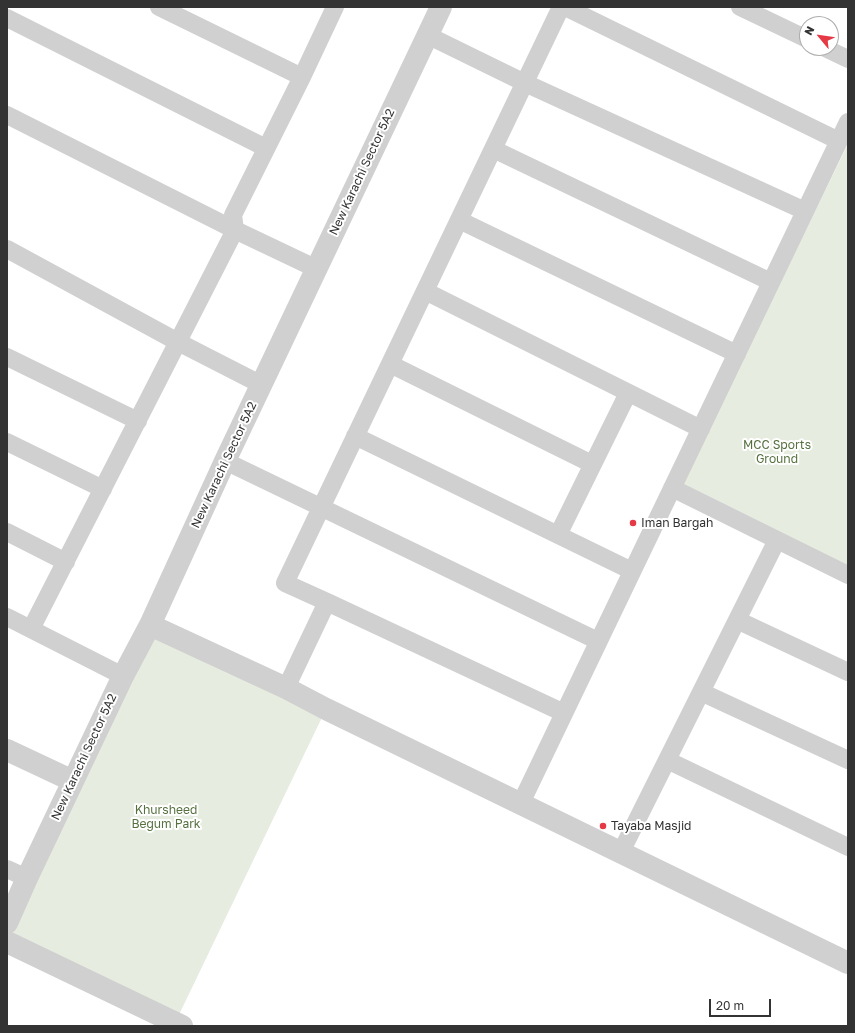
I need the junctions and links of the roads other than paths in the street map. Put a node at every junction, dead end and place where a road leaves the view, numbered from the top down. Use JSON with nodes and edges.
{"nodes":[{"id":1,"x":159,"y":7,"type":"edge"},
{"id":2,"x":335,"y":7,"type":"edge"},
{"id":3,"x":441,"y":7,"type":"edge"},
{"id":4,"x":561,"y":7,"type":"edge"},
{"id":5,"x":565,"y":7,"type":"edge"},
{"id":6,"x":740,"y":7,"type":"edge"},
{"id":7,"x":7,"y":18,"type":"edge"},
{"id":8,"x":427,"y":35,"type":"junction"},
{"id":9,"x":799,"y":35,"type":"edge"},
{"id":10,"x":302,"y":77,"type":"junction"},
{"id":11,"x":525,"y":83,"type":"junction"},
{"id":12,"x":7,"y":115,"type":"edge"},
{"id":13,"x":848,"y":122,"type":"edge"},
{"id":14,"x":839,"y":141,"type":"junction"},
{"id":15,"x":266,"y":148,"type":"junction"},
{"id":16,"x":493,"y":149,"type":"junction"},
{"id":17,"x":805,"y":211,"type":"junction"},
{"id":18,"x":459,"y":220,"type":"junction"},
{"id":19,"x":236,"y":230,"type":"junction"},
{"id":20,"x":7,"y":249,"type":"edge"},
{"id":21,"x":316,"y":269,"type":"junction"},
{"id":22,"x":771,"y":282,"type":"junction"},
{"id":23,"x":425,"y":291,"type":"junction"},
{"id":24,"x":178,"y":342,"type":"junction"},
{"id":25,"x":737,"y":354,"type":"junction"},
{"id":26,"x":7,"y":357,"type":"edge"},
{"id":27,"x":390,"y":364,"type":"junction"},
{"id":28,"x":262,"y":385,"type":"junction"},
{"id":29,"x":628,"y":393,"type":"junction"},
{"id":30,"x":138,"y":422,"type":"junction"},
{"id":31,"x":700,"y":429,"type":"junction"},
{"id":32,"x":356,"y":436,"type":"junction"},
{"id":33,"x":7,"y":442,"type":"edge"},
{"id":34,"x":226,"y":461,"type":"junction"},
{"id":35,"x":592,"y":464,"type":"junction"},
{"id":36,"x":672,"y":488,"type":"junction"},
{"id":37,"x":103,"y":489,"type":"junction"},
{"id":38,"x":321,"y":507,"type":"junction"},
{"id":39,"x":7,"y":532,"type":"edge"},
{"id":40,"x":558,"y":535,"type":"junction"},
{"id":41,"x":777,"y":540,"type":"junction"},
{"id":42,"x":66,"y":562,"type":"junction"},
{"id":43,"x":632,"y":571,"type":"junction"},
{"id":44,"x":848,"y":575,"type":"edge"},
{"id":45,"x":327,"y":602,"type":"junction"},
{"id":46,"x":7,"y":617,"type":"edge"},
{"id":47,"x":737,"y":620,"type":"junction"},
{"id":48,"x":150,"y":625,"type":"junction"},
{"id":49,"x":32,"y":629,"type":"junction"},
{"id":50,"x":598,"y":641,"type":"junction"},
{"id":51,"x":848,"y":672,"type":"edge"},
{"id":52,"x":123,"y":676,"type":"junction"},
{"id":53,"x":286,"y":688,"type":"junction"},
{"id":54,"x":701,"y":692,"type":"junction"},
{"id":55,"x":564,"y":713,"type":"junction"},
{"id":56,"x":7,"y":750,"type":"edge"},
{"id":57,"x":667,"y":760,"type":"junction"},
{"id":58,"x":848,"y":760,"type":"edge"},
{"id":59,"x":73,"y":781,"type":"junction"},
{"id":60,"x":521,"y":803,"type":"junction"},
{"id":61,"x":848,"y":847,"type":"edge"},
{"id":62,"x":621,"y":852,"type":"junction"},
{"id":63,"x":7,"y":869,"type":"edge"},
{"id":64,"x":27,"y":878,"type":"junction"},
{"id":65,"x":7,"y":923,"type":"edge"},
{"id":66,"x":7,"y":942,"type":"edge"},
{"id":67,"x":848,"y":963,"type":"edge"},
{"id":68,"x":182,"y":1026,"type":"edge"}],
"edges":[{"from":1,"to":10,"type":"street"},
{"from":2,"to":10,"type":"street"},
{"from":3,"to":8,"type":"street","name":"New Karachi Sector 5A2"},
{"from":4,"to":11,"type":"street"},
{"from":5,"to":14,"type":"street"},
{"from":6,"to":9,"type":"street"},
{"from":7,"to":15,"type":"street"},
{"from":8,"to":11,"type":"street"},
{"from":8,"to":21,"type":"street","name":"New Karachi Sector 5A2"},
{"from":10,"to":15,"type":"street"},
{"from":11,"to":16,"type":"street"},
{"from":11,"to":17,"type":"street"},
{"from":12,"to":19,"type":"street"},
{"from":13,"to":14,"type":"street"},
{"from":14,"to":17,"type":"street"},
{"from":15,"to":19,"type":"street"},
{"from":16,"to":18,"type":"street"},
{"from":16,"to":22,"type":"street"},
{"from":17,"to":22,"type":"street"},
{"from":18,"to":23,"type":"street"},
{"from":18,"to":25,"type":"street"},
{"from":19,"to":21,"type":"street"},
{"from":19,"to":24,"type":"street"},
{"from":20,"to":24,"type":"street"},
{"from":21,"to":28,"type":"street","name":"New Karachi Sector 5A2"},
{"from":22,"to":25,"type":"street"},
{"from":23,"to":27,"type":"street"},
{"from":23,"to":29,"type":"street"},
{"from":24,"to":28,"type":"street"},
{"from":24,"to":30,"type":"street"},
{"from":25,"to":31,"type":"street"},
{"from":26,"to":30,"type":"street"},
{"from":27,"to":32,"type":"street"},
{"from":27,"to":35,"type":"street"},
{"from":28,"to":34,"type":"street","name":"New Karachi Sector 5A2"},
{"from":29,"to":31,"type":"street"},
{"from":29,"to":35,"type":"street"},
{"from":30,"to":37,"type":"street"},
{"from":31,"to":36,"type":"street"},
{"from":32,"to":38,"type":"street"},
{"from":32,"to":40,"type":"street"},
{"from":33,"to":37,"type":"street"},
{"from":34,"to":38,"type":"street"},
{"from":34,"to":48,"type":"street","name":"New Karachi Sector 5A2"},
{"from":35,"to":40,"type":"street"},
{"from":36,"to":41,"type":"street"},
{"from":36,"to":43,"type":"street"},
{"from":37,"to":42,"type":"street"},
{"from":38,"to":45,"type":"street"},
{"from":38,"to":50,"type":"street"},
{"from":39,"to":42,"type":"street"},
{"from":40,"to":43,"type":"street"},
{"from":41,"to":44,"type":"street"},
{"from":41,"to":47,"type":"street"},
{"from":42,"to":49,"type":"street"},
{"from":43,"to":50,"type":"street"},
{"from":45,"to":53,"type":"street"},
{"from":45,"to":55,"type":"street"},
{"from":46,"to":49,"type":"street"},
{"from":47,"to":51,"type":"street"},
{"from":47,"to":54,"type":"street"},
{"from":48,"to":52,"type":"street","name":"New Karachi Sector 5A2"},
{"from":48,"to":53,"type":"street"},
{"from":49,"to":52,"type":"street"},
{"from":50,"to":55,"type":"street"},
{"from":52,"to":59,"type":"street","name":"New Karachi Sector 5A2"},
{"from":53,"to":60,"type":"street"},
{"from":54,"to":57,"type":"street"},
{"from":54,"to":58,"type":"street"},
{"from":55,"to":60,"type":"street"},
{"from":56,"to":59,"type":"street"},
{"from":57,"to":61,"type":"street"},
{"from":57,"to":62,"type":"street"},
{"from":59,"to":64,"type":"street","name":"New Karachi Sector 5A2"},
{"from":60,"to":62,"type":"street"},
{"from":62,"to":67,"type":"street"},
{"from":63,"to":64,"type":"street"},
{"from":64,"to":65,"type":"street","name":"New Karachi Sector 5A2"},
{"from":66,"to":68,"type":"street"}]}
